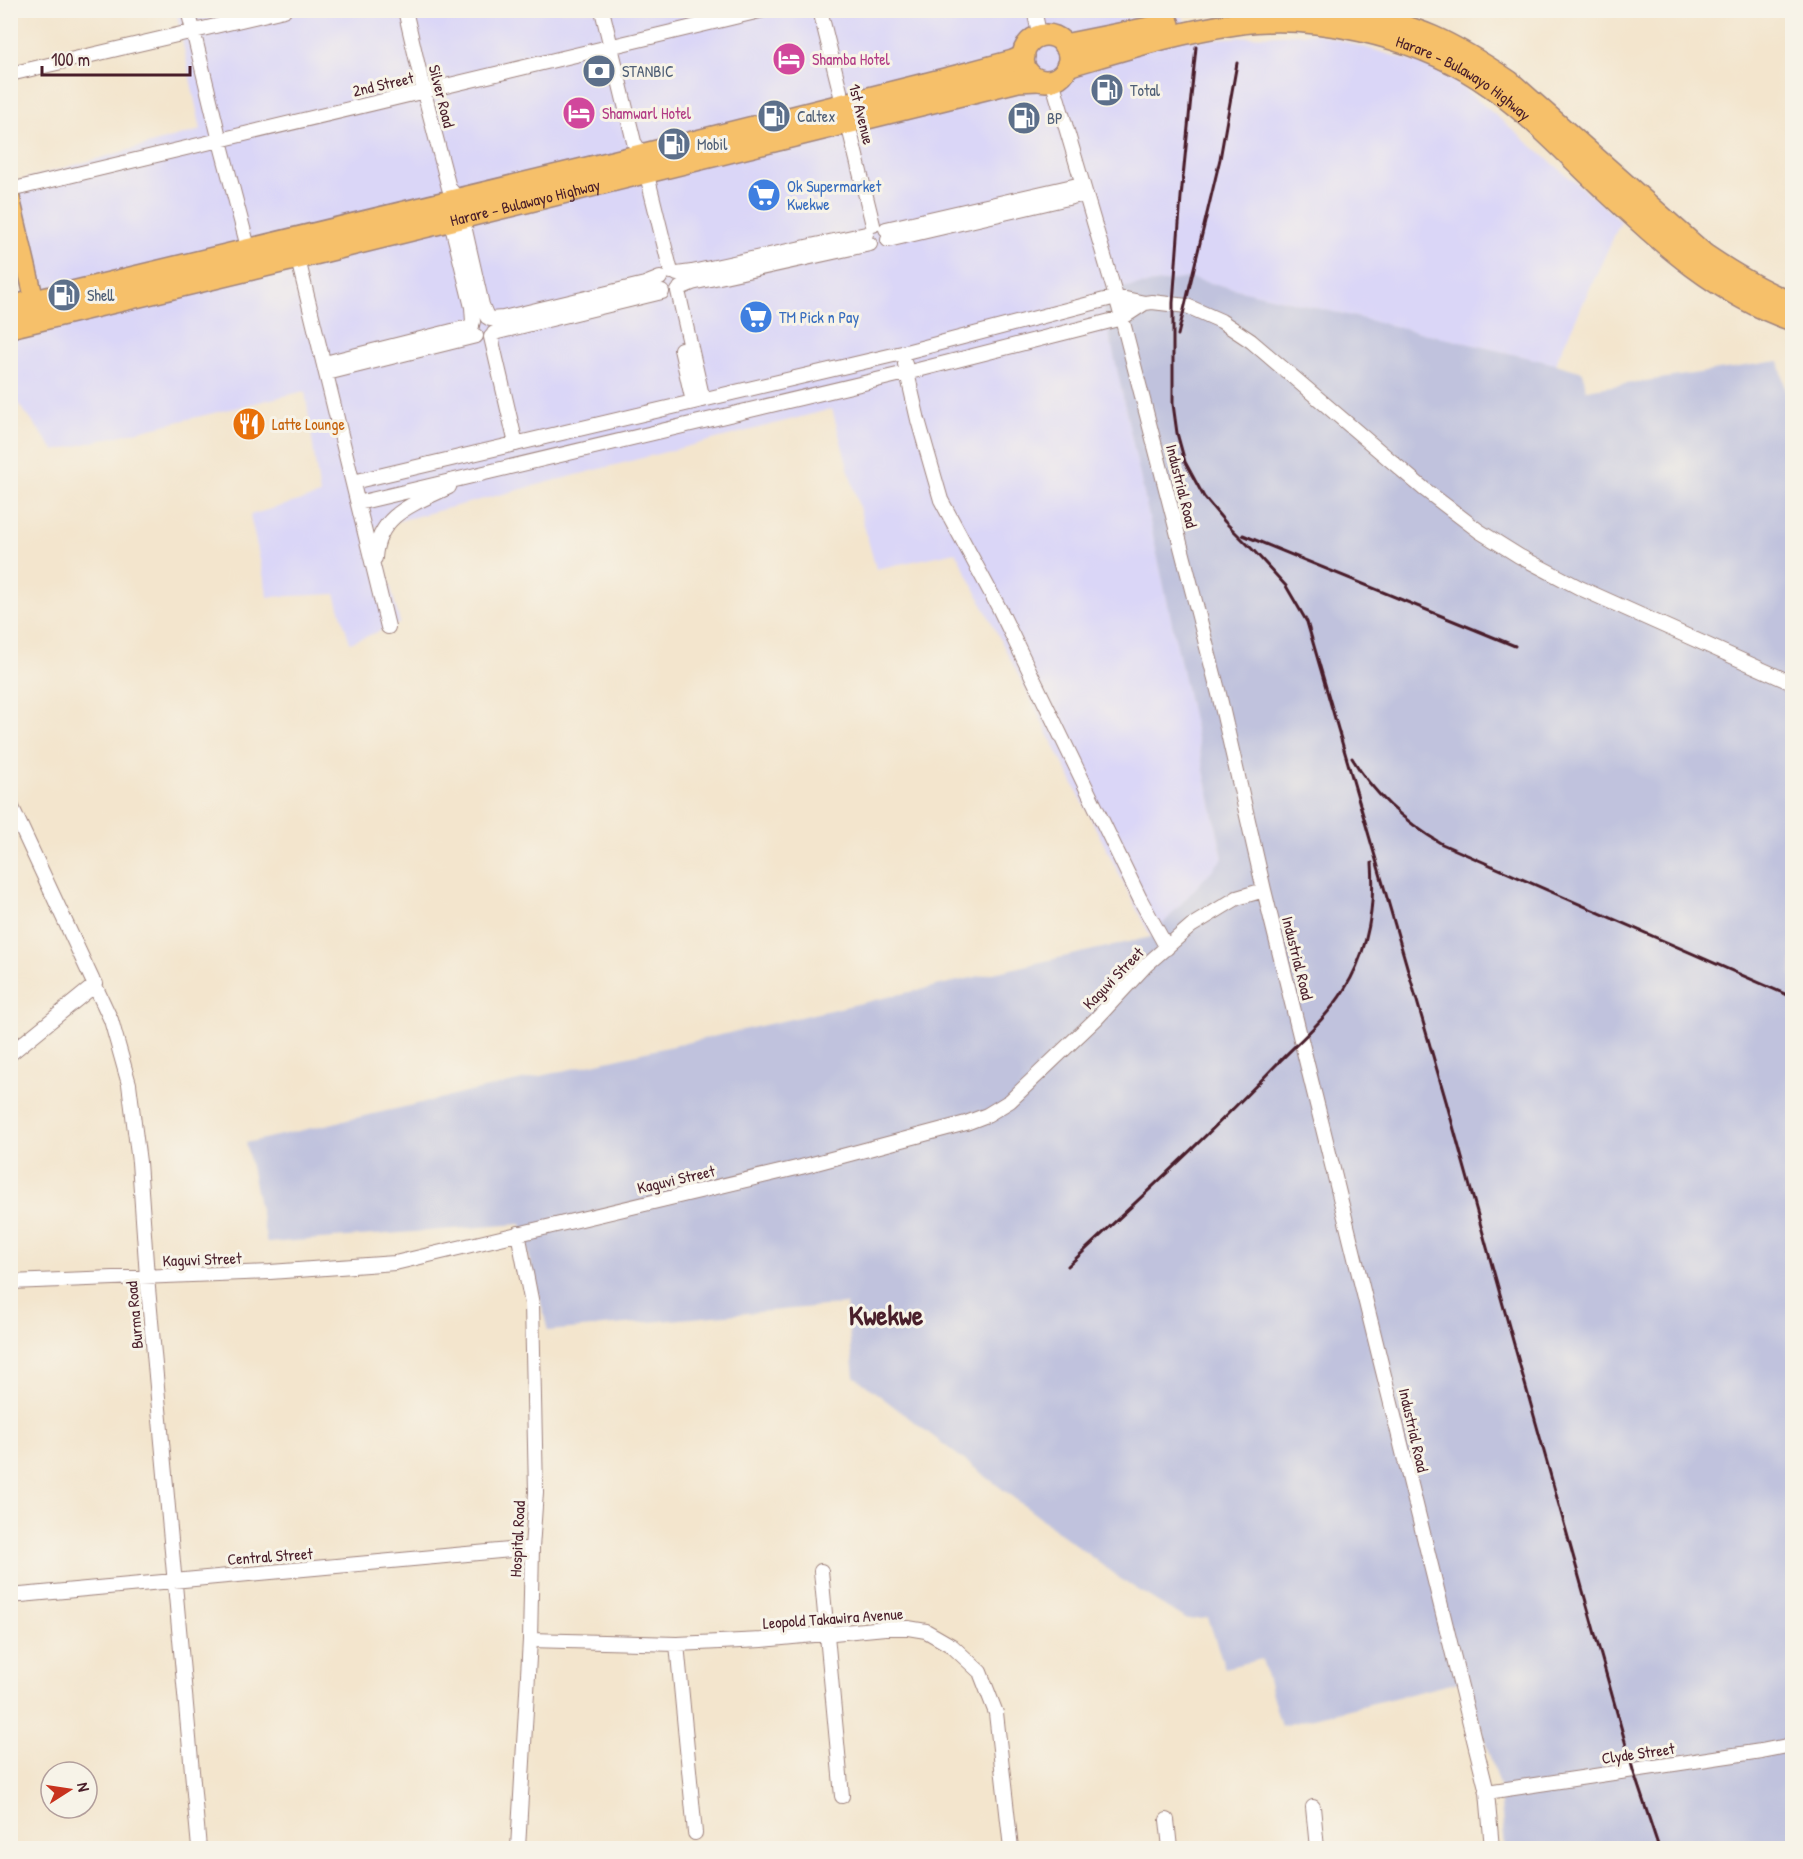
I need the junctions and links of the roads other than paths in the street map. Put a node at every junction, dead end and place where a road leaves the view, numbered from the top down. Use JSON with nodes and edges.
{"nodes":[{"id":1,"x":188,"y":10,"type":"edge"},
{"id":2,"x":284,"y":10,"type":"edge"},
{"id":3,"x":405,"y":10,"type":"edge"},
{"id":4,"x":602,"y":10,"type":"edge"},
{"id":5,"x":764,"y":10,"type":"edge"},
{"id":6,"x":820,"y":10,"type":"edge"},
{"id":7,"x":1034,"y":10,"type":"edge"},
{"id":8,"x":1234,"y":10,"type":"edge"},
{"id":9,"x":1338,"y":10,"type":"edge"},
{"id":10,"x":193,"y":32,"type":"junction"},
{"id":11,"x":1040,"y":37,"type":"junction"},
{"id":12,"x":1126,"y":40,"type":"junction"},
{"id":13,"x":1064,"y":45,"type":"junction"},
{"id":14,"x":611,"y":48,"type":"junction"},
{"id":15,"x":1024,"y":56,"type":"junction"},
{"id":16,"x":10,"y":74,"type":"edge"},
{"id":17,"x":1052,"y":75,"type":"junction"},
{"id":18,"x":959,"y":85,"type":"junction"},
{"id":19,"x":424,"y":92,"type":"junction"},
{"id":20,"x":845,"y":114,"type":"junction"},
{"id":21,"x":220,"y":141,"type":"junction"},
{"id":22,"x":639,"y":160,"type":"junction"},
{"id":23,"x":1083,"y":189,"type":"junction"},
{"id":24,"x":10,"y":190,"type":"edge"},
{"id":25,"x":10,"y":196,"type":"edge"},
{"id":26,"x":453,"y":206,"type":"junction"},
{"id":27,"x":877,"y":234,"type":"junction"},
{"id":28,"x":296,"y":249,"type":"junction"},
{"id":29,"x":249,"y":250,"type":"junction"},
{"id":30,"x":670,"y":283,"type":"junction"},
{"id":31,"x":126,"y":289,"type":"junction"},
{"id":32,"x":1116,"y":297,"type":"junction"},
{"id":33,"x":1145,"y":303,"type":"junction"},
{"id":34,"x":1792,"y":303,"type":"edge"},
{"id":35,"x":10,"y":307,"type":"edge"},
{"id":36,"x":37,"y":310,"type":"junction"},
{"id":37,"x":489,"y":318,"type":"junction"},
{"id":38,"x":1122,"y":318,"type":"junction"},
{"id":39,"x":1792,"y":320,"type":"edge"},
{"id":40,"x":10,"y":327,"type":"edge"},
{"id":41,"x":481,"y":332,"type":"junction"},
{"id":42,"x":902,"y":353,"type":"junction"},
{"id":43,"x":326,"y":368,"type":"junction"},
{"id":44,"x":906,"y":373,"type":"junction"},
{"id":45,"x":779,"y":382,"type":"junction"},
{"id":46,"x":698,"y":401,"type":"junction"},
{"id":47,"x":784,"y":402,"type":"junction"},
{"id":48,"x":512,"y":445,"type":"junction"},
{"id":49,"x":476,"y":475,"type":"junction"},
{"id":50,"x":353,"y":482,"type":"junction"},
{"id":51,"x":358,"y":503,"type":"junction"},
{"id":52,"x":374,"y":568,"type":"junction"},
{"id":53,"x":388,"y":627,"type":"dead end"},
{"id":54,"x":1792,"y":683,"type":"edge"},
{"id":55,"x":10,"y":803,"type":"edge"},
{"id":56,"x":1264,"y":890,"type":"junction"},
{"id":57,"x":1167,"y":948,"type":"junction"},
{"id":58,"x":96,"y":984,"type":"junction"},
{"id":59,"x":10,"y":1054,"type":"edge"},
{"id":60,"x":518,"y":1233,"type":"junction"},
{"id":61,"x":147,"y":1278,"type":"junction"},
{"id":62,"x":10,"y":1282,"type":"edge"},
{"id":63,"x":532,"y":1548,"type":"junction"},
{"id":64,"x":821,"y":1571,"type":"dead end"},
{"id":65,"x":174,"y":1580,"type":"junction"},
{"id":66,"x":10,"y":1596,"type":"edge"},
{"id":67,"x":825,"y":1634,"type":"junction"},
{"id":68,"x":531,"y":1640,"type":"junction"},
{"id":69,"x":677,"y":1644,"type":"junction"},
{"id":70,"x":1792,"y":1745,"type":"edge"},
{"id":71,"x":1487,"y":1792,"type":"junction"},
{"id":72,"x":842,"y":1796,"type":"dead end"},
{"id":73,"x":1314,"y":1807,"type":"dead end"},
{"id":74,"x":1167,"y":1820,"type":"dead end"},
{"id":75,"x":695,"y":1833,"type":"dead end"},
{"id":76,"x":199,"y":1848,"type":"edge"},
{"id":77,"x":518,"y":1848,"type":"edge"},
{"id":78,"x":1011,"y":1848,"type":"edge"},
{"id":79,"x":1170,"y":1848,"type":"edge"},
{"id":80,"x":1317,"y":1848,"type":"edge"},
{"id":81,"x":1492,"y":1848,"type":"edge"}],
"edges":[{"from":1,"to":10,"type":"street"},
{"from":2,"to":10,"type":"street"},
{"from":3,"to":19,"type":"street","name":"Silver Road"},
{"from":4,"to":14,"type":"street"},
{"from":5,"to":14,"type":"street","name":"2nd Street"},
{"from":6,"to":20,"type":"street","name":"1st Avenue"},
{"from":7,"to":11,"type":"street"},
{"from":8,"to":12,"type":"highway","name":"Harare - Bulawayo Highway"},
{"from":9,"to":34,"type":"highway","name":"Harare - Bulawayo Highway"},
{"from":10,"to":16,"type":"street"},
{"from":10,"to":21,"type":"street"},
{"from":11,"to":13,"type":"highway","name":"Harare - Bulawayo Highway"},
{"from":11,"to":15,"type":"highway"},
{"from":12,"to":13,"type":"highway","name":"Harare - Bulawayo Highway"},
{"from":12,"to":17,"type":"highway","name":"Harare - Bulawayo Highway"},
{"from":12,"to":39,"type":"highway","name":"Harare - Bulawayo Highway"},
{"from":13,"to":17,"type":"highway"},
{"from":14,"to":19,"type":"street","name":"2nd Street"},
{"from":14,"to":22,"type":"street"},
{"from":15,"to":17,"type":"highway"},
{"from":15,"to":18,"type":"highway","name":"Harare - Bulawayo Highway"},
{"from":17,"to":18,"type":"highway","name":"Harare - Bulawayo Highway"},
{"from":17,"to":23,"type":"street","name":"Industrial Road"},
{"from":18,"to":20,"type":"highway","name":"Harare - Bulawayo Highway"},
{"from":19,"to":21,"type":"street","name":"2nd Street"},
{"from":19,"to":26,"type":"street","name":"Silver Road"},
{"from":20,"to":22,"type":"highway","name":"Harare - Bulawayo Highway"},
{"from":20,"to":27,"type":"street","name":"1st Avenue"},
{"from":21,"to":24,"type":"street","name":"2nd Street"},
{"from":21,"to":29,"type":"street"},
{"from":22,"to":26,"type":"highway","name":"Harare - Bulawayo Highway"},
{"from":22,"to":30,"type":"street"},
{"from":23,"to":27,"type":"street"},
{"from":23,"to":32,"type":"street","name":"Industrial Road"},
{"from":25,"to":36,"type":"main road"},
{"from":26,"to":28,"type":"highway","name":"Harare - Bulawayo Highway"},
{"from":26,"to":37,"type":"street"},
{"from":26,"to":41,"type":"street"},
{"from":27,"to":30,"type":"street"},
{"from":28,"to":29,"type":"highway","name":"Harare - Bulawayo Highway"},
{"from":28,"to":31,"type":"highway","name":"Harare - Bulawayo Highway"},
{"from":28,"to":43,"type":"street"},
{"from":29,"to":31,"type":"highway","name":"Harare - Bulawayo Highway"},
{"from":30,"to":37,"type":"street"},
{"from":30,"to":41,"type":"street"},
{"from":30,"to":46,"type":"street"},
{"from":31,"to":36,"type":"highway","name":"Harare - Bulawayo Highway"},
{"from":32,"to":33,"type":"street"},
{"from":32,"to":38,"type":"street","name":"Industrial Road"},
{"from":32,"to":42,"type":"street"},
{"from":33,"to":38,"type":"street"},
{"from":33,"to":54,"type":"street"},
{"from":35,"to":36,"type":"highway","name":"Harare - Bulawayo Highway"},
{"from":36,"to":40,"type":"highway","name":"Harare - Bulawayo Highway"},
{"from":37,"to":41,"type":"street"},
{"from":38,"to":44,"type":"street"},
{"from":38,"to":56,"type":"street","name":"Industrial Road"},
{"from":41,"to":43,"type":"street"},
{"from":41,"to":48,"type":"street"},
{"from":42,"to":44,"type":"street"},
{"from":42,"to":45,"type":"street"},
{"from":43,"to":50,"type":"street"},
{"from":44,"to":47,"type":"street"},
{"from":44,"to":57,"type":"street"},
{"from":45,"to":46,"type":"street"},
{"from":45,"to":47,"type":"street"},
{"from":46,"to":48,"type":"street"},
{"from":47,"to":49,"type":"street"},
{"from":48,"to":50,"type":"street"},
{"from":49,"to":51,"type":"street"},
{"from":49,"to":52,"type":"street"},
{"from":50,"to":51,"type":"street"},
{"from":51,"to":52,"type":"street"},
{"from":52,"to":53,"type":"street"},
{"from":55,"to":58,"type":"street","name":"Burma Road"},
{"from":56,"to":57,"type":"street","name":"Kaguvi Street"},
{"from":56,"to":71,"type":"street","name":"Industrial Road"},
{"from":57,"to":60,"type":"street","name":"Kaguvi Street"},
{"from":58,"to":59,"type":"street"},
{"from":58,"to":61,"type":"street","name":"Burma Road"},
{"from":60,"to":61,"type":"street","name":"Kaguvi Street"},
{"from":60,"to":63,"type":"street","name":"Hospital Road"},
{"from":61,"to":62,"type":"street","name":"Kaguvi Street"},
{"from":61,"to":65,"type":"street","name":"Burma Road"},
{"from":63,"to":65,"type":"street","name":"Central Street"},
{"from":63,"to":68,"type":"street","name":"Hospital Road"},
{"from":64,"to":67,"type":"street"},
{"from":65,"to":66,"type":"street","name":"Central Street"},
{"from":65,"to":76,"type":"street","name":"Burma Road"},
{"from":67,"to":69,"type":"street","name":"Leopold Takawira Avenue"},
{"from":67,"to":72,"type":"street"},
{"from":67,"to":78,"type":"street","name":"Leopold Takawira Avenue"},
{"from":68,"to":69,"type":"street","name":"Leopold Takawira Avenue"},
{"from":68,"to":77,"type":"street","name":"Hospital Road"},
{"from":69,"to":75,"type":"street"},
{"from":70,"to":71,"type":"street","name":"Clyde Street"},
{"from":71,"to":81,"type":"street","name":"Industrial Road"},
{"from":73,"to":80,"type":"street"},
{"from":74,"to":79,"type":"street"}]}
